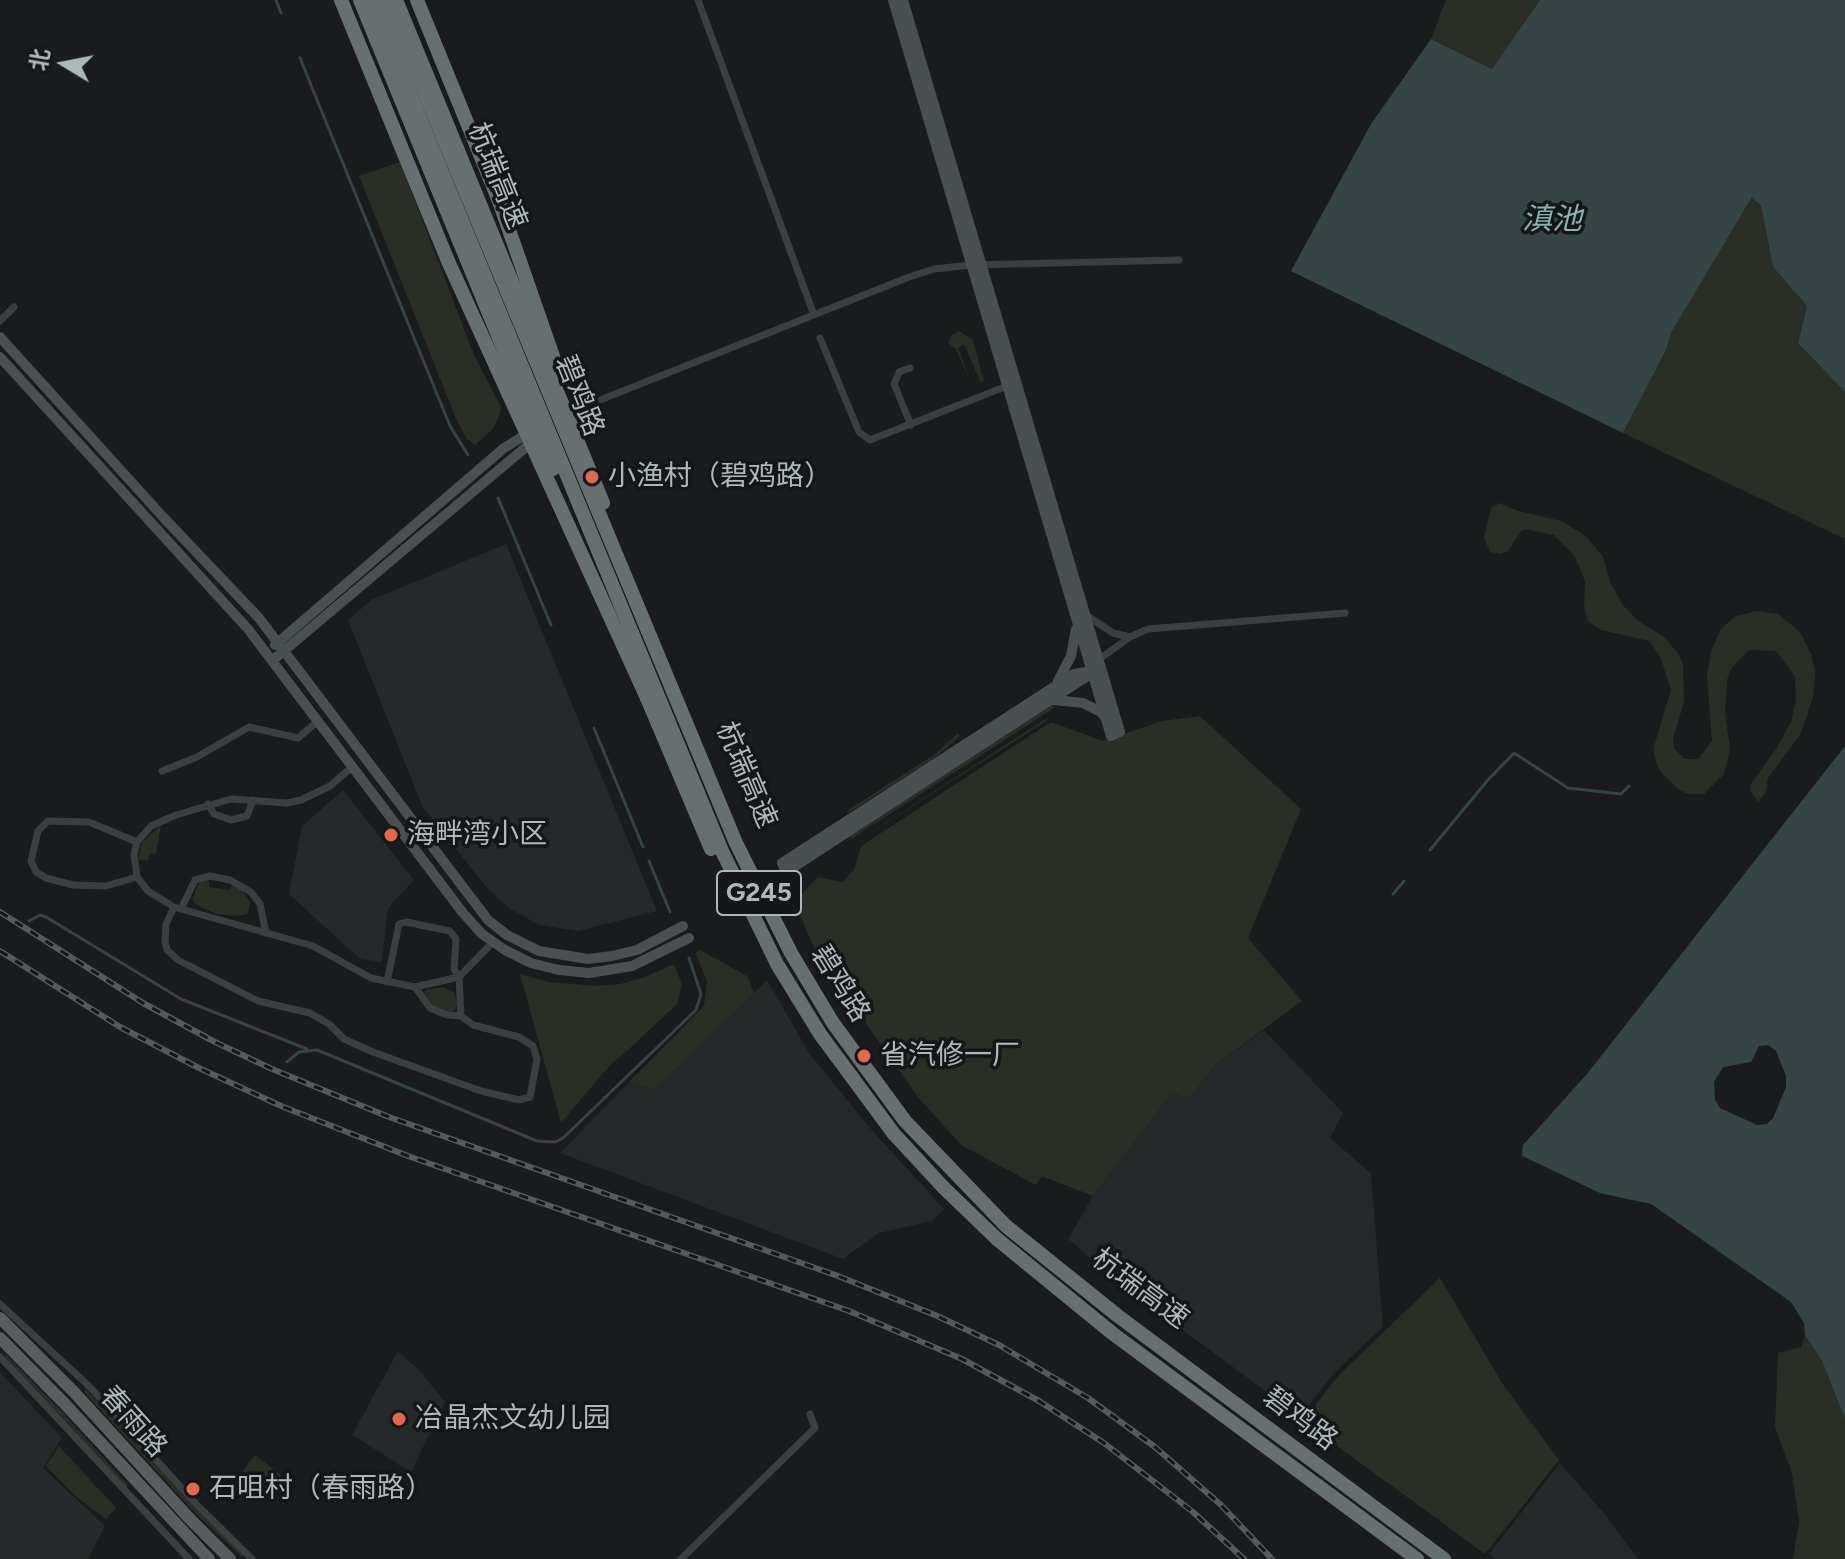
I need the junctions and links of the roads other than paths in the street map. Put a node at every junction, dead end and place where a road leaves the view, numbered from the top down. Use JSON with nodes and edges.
{"nodes":[{"id":1,"x":341,"y":0,"type":"edge"},
{"id":2,"x":360,"y":0,"type":"edge"},
{"id":3,"x":371,"y":0,"type":"edge"},
{"id":4,"x":386,"y":0,"type":"edge"},
{"id":5,"x":396,"y":0,"type":"edge"},
{"id":6,"x":417,"y":0,"type":"edge"},
{"id":7,"x":698,"y":0,"type":"edge"},
{"id":8,"x":893,"y":0,"type":"edge"},
{"id":9,"x":903,"y":0,"type":"edge"},
{"id":10,"x":1179,"y":260,"type":"dead end"},
{"id":11,"x":976,"y":264,"type":"junction"},
{"id":12,"x":14,"y":307,"type":"dead end"},
{"id":13,"x":814,"y":315,"type":"junction"},
{"id":14,"x":0,"y":321,"type":"edge"},
{"id":15,"x":0,"y":337,"type":"edge"},
{"id":16,"x":820,"y":338,"type":"dead end"},
{"id":17,"x":0,"y":357,"type":"edge"},
{"id":18,"x":910,"y":368,"type":"dead end"},
{"id":19,"x":1007,"y":386,"type":"junction"},
{"id":20,"x":911,"y":425,"type":"junction"},
{"id":21,"x":552,"y":426,"type":"junction"},
{"id":22,"x":603,"y":503,"type":"junction"},
{"id":23,"x":1345,"y":613,"type":"dead end"},
{"id":24,"x":1081,"y":618,"type":"junction"},
{"id":25,"x":1130,"y":637,"type":"junction"},
{"id":26,"x":281,"y":646,"type":"junction"},
{"id":27,"x":1094,"y":646,"type":"junction"},
{"id":28,"x":270,"y":656,"type":"junction"},
{"id":29,"x":1098,"y":660,"type":"junction"},
{"id":30,"x":1092,"y":673,"type":"junction"},
{"id":31,"x":1106,"y":683,"type":"junction"},
{"id":32,"x":1052,"y":688,"type":"junction"},
{"id":33,"x":647,"y":698,"type":"junction"},
{"id":34,"x":1051,"y":700,"type":"junction"},
{"id":35,"x":1106,"y":720,"type":"junction"},
{"id":36,"x":318,"y":721,"type":"junction"},
{"id":37,"x":352,"y":767,"type":"junction"},
{"id":38,"x":162,"y":771,"type":"dead end"},
{"id":39,"x":253,"y":800,"type":"junction"},
{"id":40,"x":208,"y":804,"type":"junction"},
{"id":41,"x":137,"y":842,"type":"junction"},
{"id":42,"x":137,"y":877,"type":"junction"},
{"id":43,"x":178,"y":908,"type":"junction"},
{"id":44,"x":683,"y":926,"type":"joint"},
{"id":45,"x":266,"y":933,"type":"junction"},
{"id":46,"x":689,"y":938,"type":"joint"},
{"id":47,"x":493,"y":942,"type":"junction"},
{"id":48,"x":459,"y":977,"type":"junction"},
{"id":49,"x":387,"y":982,"type":"junction"},
{"id":50,"x":415,"y":987,"type":"junction"},
{"id":51,"x":461,"y":1016,"type":"junction"},
{"id":52,"x":0,"y":1304,"type":"edge"},
{"id":53,"x":0,"y":1318,"type":"edge"},
{"id":54,"x":0,"y":1338,"type":"edge"},
{"id":55,"x":0,"y":1357,"type":"edge"},
{"id":56,"x":810,"y":1414,"type":"dead end"},
{"id":57,"x":230,"y":1558,"type":"edge"},
{"id":58,"x":189,"y":1559,"type":"edge"},
{"id":59,"x":209,"y":1559,"type":"edge"},
{"id":60,"x":252,"y":1559,"type":"edge"},
{"id":61,"x":681,"y":1559,"type":"edge"},
{"id":62,"x":1401,"y":1559,"type":"edge"},
{"id":63,"x":1417,"y":1559,"type":"edge"},
{"id":64,"x":1444,"y":1559,"type":"edge"},
{"id":65,"x":1459,"y":1559,"type":"edge"}],
"edges":[{"from":1,"to":33,"type":"highway","bridge":true},
{"from":2,"to":33,"type":"highway","bridge":true},
{"from":3,"to":21,"type":"highway","name":"碧鸡路","number":"G245"},
{"from":4,"to":21,"type":"highway","name":"碧鸡路","number":"G245"},
{"from":5,"to":22,"type":"highway","name":"杭瑞高速","bridge":true},
{"from":6,"to":22,"type":"highway","bridge":true},
{"from":7,"to":13,"type":"street"},
{"from":8,"to":11,"type":"street"},
{"from":9,"to":11,"type":"street"},
{"from":10,"to":11,"type":"street"},
{"from":11,"to":13,"type":"street"},
{"from":11,"to":19,"type":"street"},
{"from":11,"to":24,"type":"street"},
{"from":12,"to":14,"type":"street"},
{"from":13,"to":21,"type":"street"},
{"from":15,"to":26,"type":"street"},
{"from":16,"to":20,"type":"street"},
{"from":17,"to":28,"type":"street"},
{"from":18,"to":20,"type":"street"},
{"from":19,"to":20,"type":"street"},
{"from":19,"to":24,"type":"street"},
{"from":21,"to":26,"type":"street"},
{"from":21,"to":63,"type":"highway","name":"碧鸡路","number":"G245"},
{"from":21,"to":64,"type":"highway","name":"碧鸡路","number":"G245"},
{"from":22,"to":65,"type":"highway","name":"杭瑞高速"},
{"from":23,"to":25,"type":"street"},
{"from":24,"to":25,"type":"street"},
{"from":24,"to":27,"type":"street"},
{"from":24,"to":30,"type":"street"},
{"from":24,"to":32,"type":"street"},
{"from":25,"to":29,"type":"street"},
{"from":26,"to":28,"type":"street"},
{"from":26,"to":44,"type":"street"},
{"from":27,"to":29,"type":"street"},
{"from":27,"to":30,"type":"street"},
{"from":28,"to":36,"type":"street"},
{"from":29,"to":31,"type":"street"},
{"from":30,"to":31,"type":"street"},
{"from":30,"to":32,"type":"street"},
{"from":30,"to":34,"type":"street"},
{"from":30,"to":35,"type":"street"},
{"from":31,"to":35,"type":"street"},
{"from":32,"to":34,"type":"street"},
{"from":33,"to":62,"type":"highway"},
{"from":34,"to":35,"type":"street"},
{"from":36,"to":37,"type":"street"},
{"from":36,"to":38,"type":"street"},
{"from":37,"to":39,"type":"street"},
{"from":37,"to":47,"type":"street"},
{"from":39,"to":40,"type":"street"},
{"from":39,"to":40,"type":"street"},
{"from":40,"to":41,"type":"street"},
{"from":41,"to":42,"type":"street"},
{"from":41,"to":42,"type":"street"},
{"from":42,"to":43,"type":"street"},
{"from":43,"to":45,"type":"street"},
{"from":43,"to":45,"type":"street"},
{"from":43,"to":51,"type":"street"},
{"from":44,"to":46,"type":"street"},
{"from":45,"to":49,"type":"street"},
{"from":46,"to":47,"type":"street"},
{"from":47,"to":48,"type":"street"},
{"from":48,"to":49,"type":"street"},
{"from":48,"to":50,"type":"street"},
{"from":48,"to":51,"type":"street"},
{"from":49,"to":50,"type":"street"},
{"from":50,"to":51,"type":"street"},
{"from":52,"to":60,"type":"street"},
{"from":53,"to":57,"type":"main road","name":"春雨路"},
{"from":54,"to":59,"type":"main road","name":"春雨路"},
{"from":55,"to":58,"type":"street"},
{"from":56,"to":61,"type":"street"}]}
